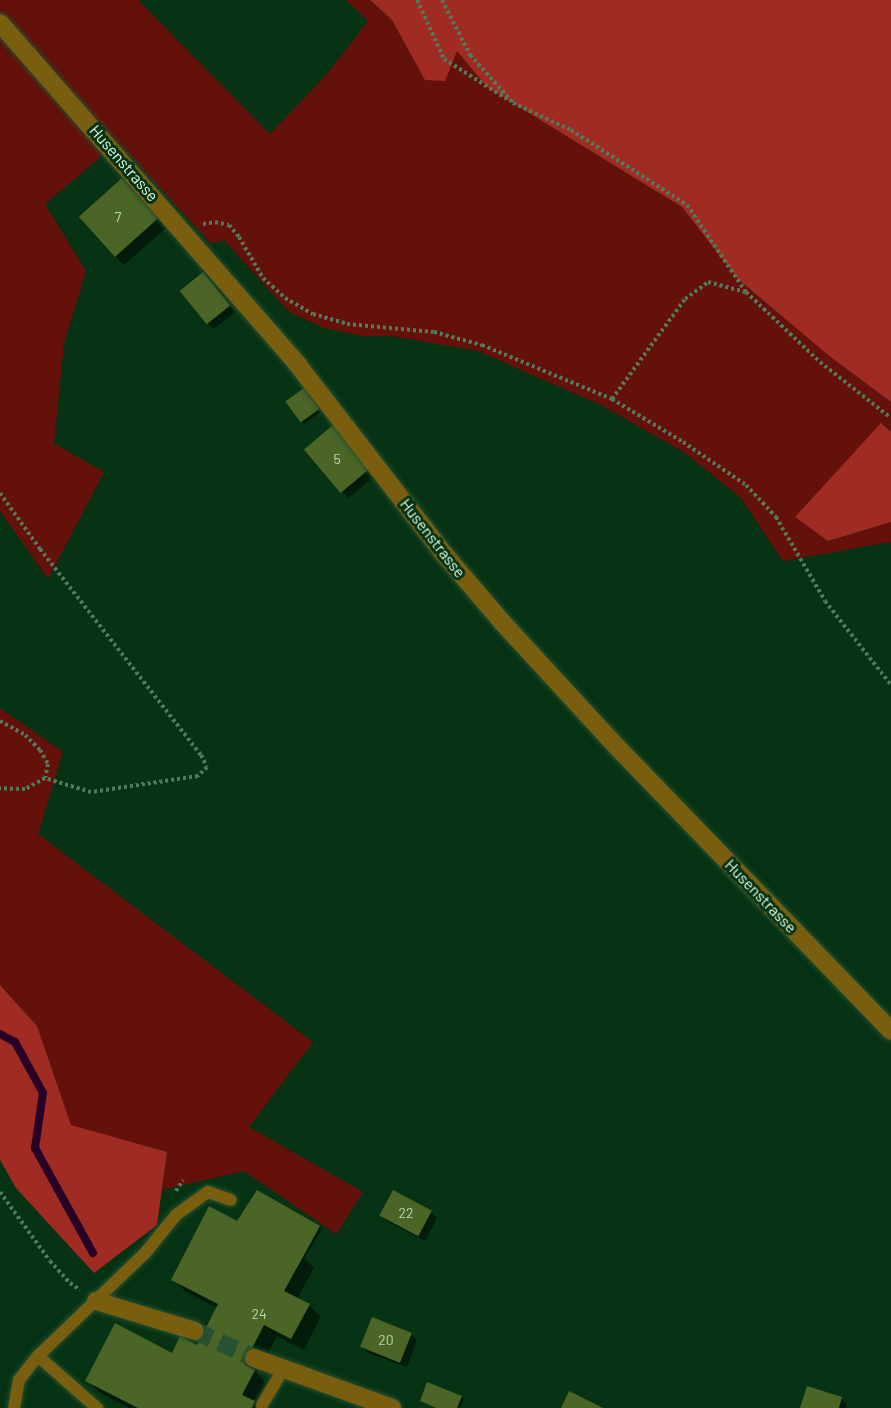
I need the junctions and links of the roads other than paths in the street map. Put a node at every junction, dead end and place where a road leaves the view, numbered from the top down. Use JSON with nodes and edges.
{"nodes":[{"id":1,"x":0,"y":22,"type":"edge"},
{"id":2,"x":891,"y":1031,"type":"edge"},
{"id":3,"x":231,"y":1200,"type":"dead end"},
{"id":4,"x":96,"y":1300,"type":"junction"},
{"id":5,"x":195,"y":1331,"type":"tunnel mouth"},
{"id":6,"x":38,"y":1356,"type":"junction"},
{"id":7,"x":254,"y":1358,"type":"tunnel mouth"},
{"id":8,"x":284,"y":1368,"type":"junction"},
{"id":9,"x":262,"y":1405,"type":"dead end"},
{"id":10,"x":14,"y":1408,"type":"edge"},
{"id":11,"x":97,"y":1408,"type":"edge"},
{"id":12,"x":392,"y":1408,"type":"edge"}],
"edges":[{"from":1,"to":2,"type":"street","name":"Husenstrasse"},
{"from":3,"to":4,"type":"lane"},
{"from":4,"to":5,"type":"street"},
{"from":4,"to":6,"type":"lane"},
{"from":6,"to":10,"type":"lane"},
{"from":6,"to":11,"type":"lane"},
{"from":7,"to":8,"type":"street"},
{"from":8,"to":9,"type":"lane"},
{"from":8,"to":12,"type":"street"}]}
